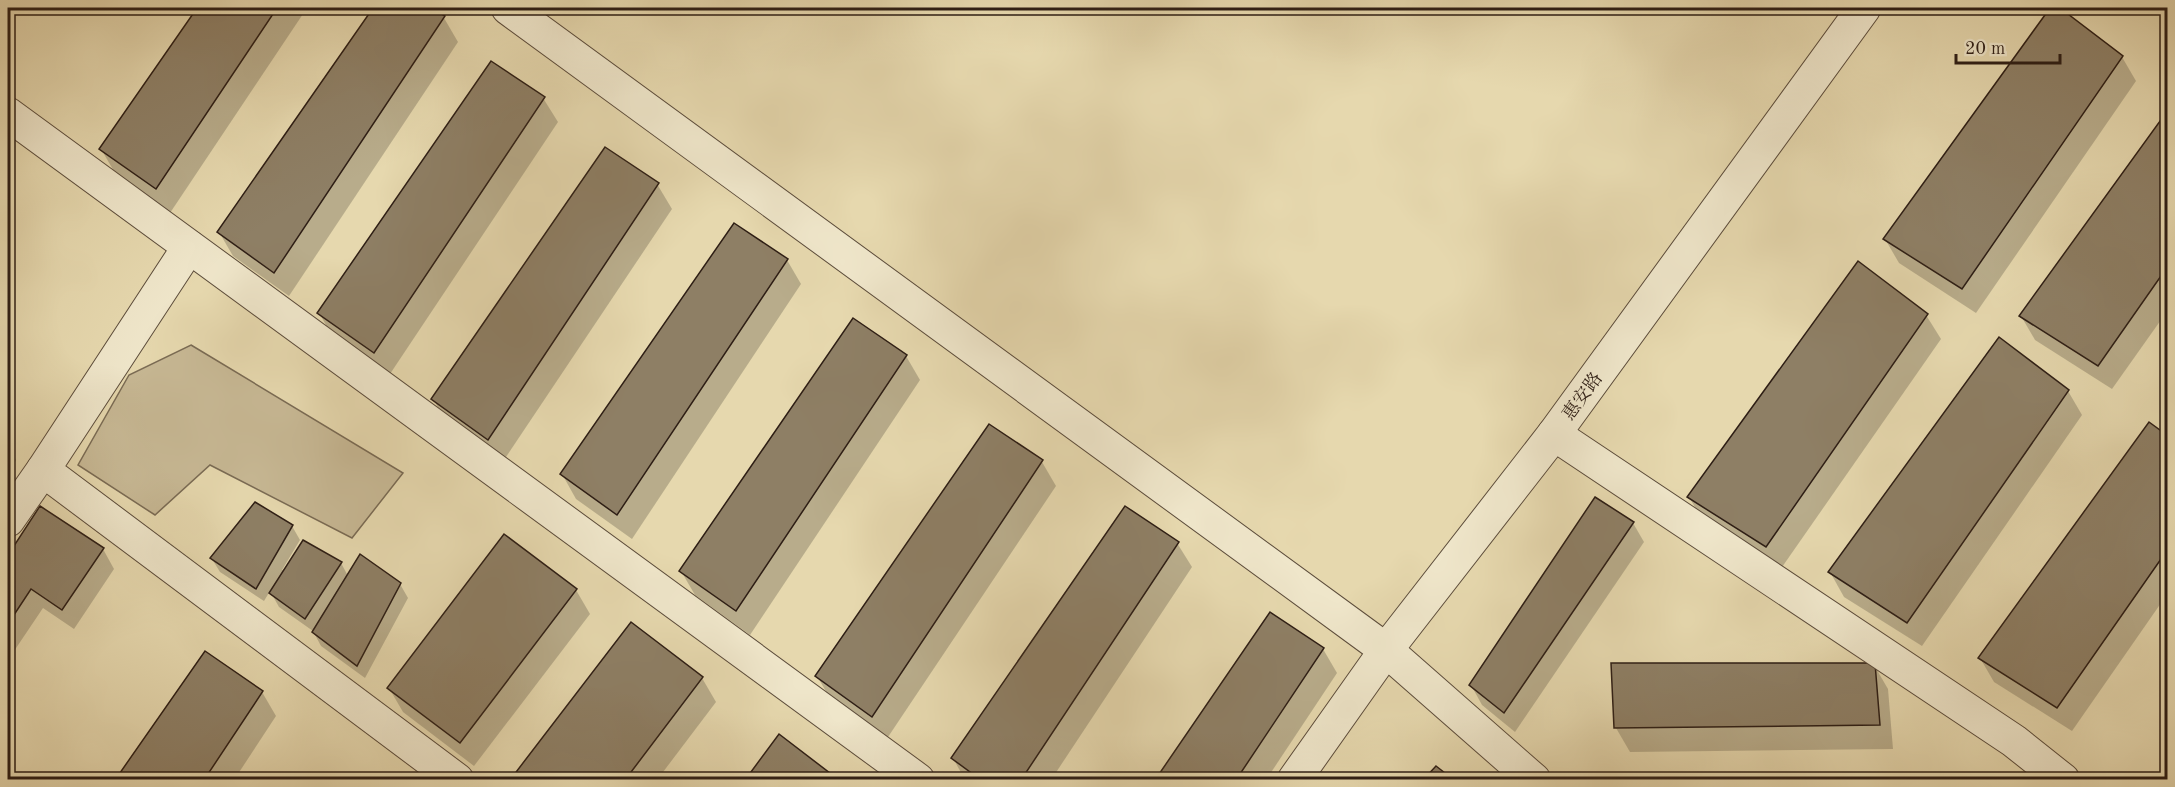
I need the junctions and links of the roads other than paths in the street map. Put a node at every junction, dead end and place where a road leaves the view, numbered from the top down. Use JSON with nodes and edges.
{"nodes":[{"id":1,"x":508,"y":8,"type":"edge"},
{"id":2,"x":1864,"y":8,"type":"edge"},
{"id":3,"x":8,"y":114,"type":"edge"},
{"id":4,"x":189,"y":247,"type":"junction"},
{"id":5,"x":1554,"y":434,"type":"junction"},
{"id":6,"x":43,"y":470,"type":"junction"},
{"id":7,"x":8,"y":520,"type":"edge"},
{"id":8,"x":1386,"y":650,"type":"junction"},
{"id":9,"x":457,"y":780,"type":"edge"},
{"id":10,"x":918,"y":780,"type":"edge"},
{"id":11,"x":1294,"y":780,"type":"edge"},
{"id":12,"x":1534,"y":780,"type":"edge"},
{"id":13,"x":2063,"y":780,"type":"edge"}],
"edges":[{"from":1,"to":8,"type":"street"},
{"from":2,"to":5,"type":"street","name":"惠安路"},
{"from":3,"to":4,"type":"street"},
{"from":4,"to":6,"type":"street"},
{"from":4,"to":10,"type":"street"},
{"from":5,"to":8,"type":"street","name":"惠安路"},
{"from":5,"to":13,"type":"street"},
{"from":6,"to":7,"type":"street"},
{"from":6,"to":9,"type":"street"},
{"from":8,"to":11,"type":"street","name":"惠安路"},
{"from":8,"to":12,"type":"street"}]}
